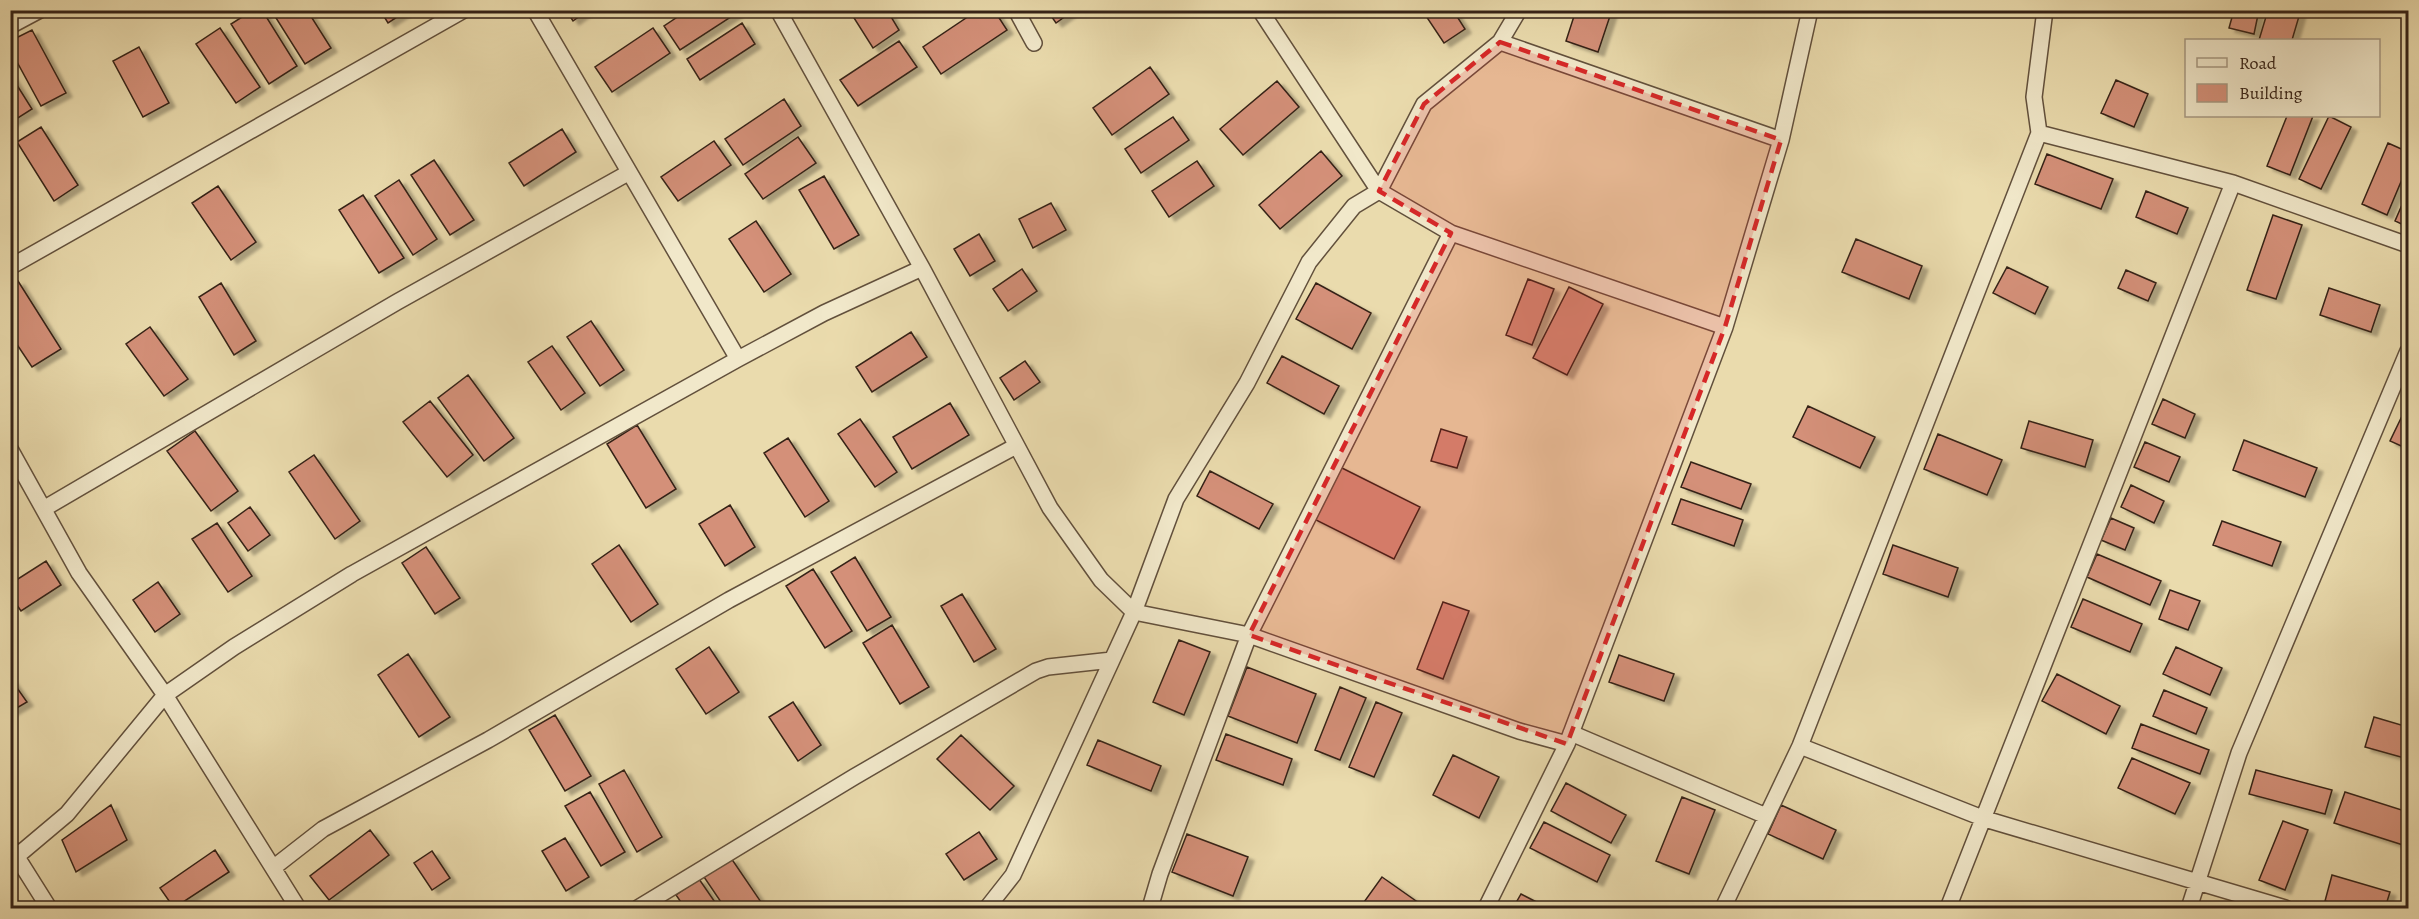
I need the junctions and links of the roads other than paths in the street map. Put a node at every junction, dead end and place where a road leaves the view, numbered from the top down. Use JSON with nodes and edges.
{"nodes":[{"id":1,"x":40,"y":10,"type":"edge"},
{"id":2,"x":464,"y":10,"type":"edge"},
{"id":3,"x":535,"y":10,"type":"edge"},
{"id":4,"x":778,"y":10,"type":"edge"},
{"id":5,"x":1016,"y":10,"type":"edge"},
{"id":6,"x":1260,"y":10,"type":"edge"},
{"id":7,"x":1519,"y":10,"type":"edge"},
{"id":8,"x":1810,"y":10,"type":"edge"},
{"id":9,"x":2045,"y":10,"type":"edge"},
{"id":10,"x":10,"y":27,"type":"edge"},
{"id":11,"x":1500,"y":42,"type":"junction"},
{"id":12,"x":1034,"y":43,"type":"dead end"},
{"id":13,"x":2039,"y":134,"type":"junction"},
{"id":14,"x":1781,"y":140,"type":"junction"},
{"id":15,"x":628,"y":173,"type":"junction"},
{"id":16,"x":2233,"y":183,"type":"junction"},
{"id":17,"x":1379,"y":191,"type":"junction"},
{"id":18,"x":1450,"y":233,"type":"junction"},
{"id":19,"x":2409,"y":245,"type":"edge"},
{"id":20,"x":10,"y":267,"type":"edge"},
{"id":21,"x":922,"y":268,"type":"junction"},
{"id":22,"x":1725,"y":327,"type":"junction"},
{"id":23,"x":2409,"y":351,"type":"edge"},
{"id":24,"x":738,"y":358,"type":"junction"},
{"id":25,"x":1016,"y":446,"type":"junction"},
{"id":26,"x":10,"y":449,"type":"edge"},
{"id":27,"x":45,"y":508,"type":"junction"},
{"id":28,"x":1134,"y":612,"type":"junction"},
{"id":29,"x":1249,"y":635,"type":"junction"},
{"id":30,"x":1112,"y":660,"type":"junction"},
{"id":31,"x":165,"y":695,"type":"junction"},
{"id":32,"x":1569,"y":739,"type":"junction"},
{"id":33,"x":1800,"y":746,"type":"junction"},
{"id":34,"x":1766,"y":816,"type":"junction"},
{"id":35,"x":1985,"y":819,"type":"junction"},
{"id":36,"x":13,"y":855,"type":"edge"},
{"id":37,"x":273,"y":868,"type":"junction"},
{"id":38,"x":2198,"y":883,"type":"junction"},
{"id":39,"x":49,"y":909,"type":"edge"},
{"id":40,"x":298,"y":909,"type":"edge"},
{"id":41,"x":639,"y":909,"type":"edge"},
{"id":42,"x":987,"y":909,"type":"edge"},
{"id":43,"x":1150,"y":909,"type":"edge"},
{"id":44,"x":1486,"y":909,"type":"edge"},
{"id":45,"x":1723,"y":909,"type":"edge"},
{"id":46,"x":1948,"y":909,"type":"edge"},
{"id":47,"x":2189,"y":909,"type":"edge"},
{"id":48,"x":2285,"y":909,"type":"edge"}],
"edges":[{"from":1,"to":10,"type":"street"},
{"from":2,"to":20,"type":"street"},
{"from":3,"to":15,"type":"street"},
{"from":4,"to":21,"type":"street"},
{"from":5,"to":12,"type":"street"},
{"from":6,"to":17,"type":"street"},
{"from":7,"to":11,"type":"street"},
{"from":8,"to":14,"type":"street"},
{"from":9,"to":13,"type":"street"},
{"from":11,"to":14,"type":"street"},
{"from":11,"to":17,"type":"street"},
{"from":13,"to":16,"type":"street"},
{"from":13,"to":33,"type":"street"},
{"from":14,"to":22,"type":"street"},
{"from":15,"to":24,"type":"street"},
{"from":15,"to":27,"type":"street"},
{"from":16,"to":19,"type":"street"},
{"from":16,"to":35,"type":"street"},
{"from":17,"to":18,"type":"street"},
{"from":17,"to":28,"type":"street"},
{"from":18,"to":22,"type":"street"},
{"from":18,"to":29,"type":"street"},
{"from":21,"to":24,"type":"street"},
{"from":21,"to":25,"type":"street"},
{"from":22,"to":32,"type":"street"},
{"from":23,"to":38,"type":"street"},
{"from":24,"to":31,"type":"street"},
{"from":25,"to":28,"type":"street"},
{"from":25,"to":37,"type":"street"},
{"from":26,"to":27,"type":"street"},
{"from":27,"to":31,"type":"street"},
{"from":28,"to":29,"type":"street"},
{"from":28,"to":30,"type":"street"},
{"from":29,"to":32,"type":"street"},
{"from":29,"to":43,"type":"street"},
{"from":30,"to":41,"type":"street"},
{"from":30,"to":42,"type":"street"},
{"from":31,"to":36,"type":"street"},
{"from":31,"to":37,"type":"street"},
{"from":32,"to":34,"type":"street"},
{"from":32,"to":44,"type":"street"},
{"from":33,"to":34,"type":"street"},
{"from":33,"to":35,"type":"street"},
{"from":34,"to":45,"type":"street"},
{"from":35,"to":38,"type":"street"},
{"from":35,"to":46,"type":"street"},
{"from":36,"to":39,"type":"street"},
{"from":37,"to":40,"type":"street"},
{"from":38,"to":47,"type":"street"},
{"from":38,"to":48,"type":"street"}]}
